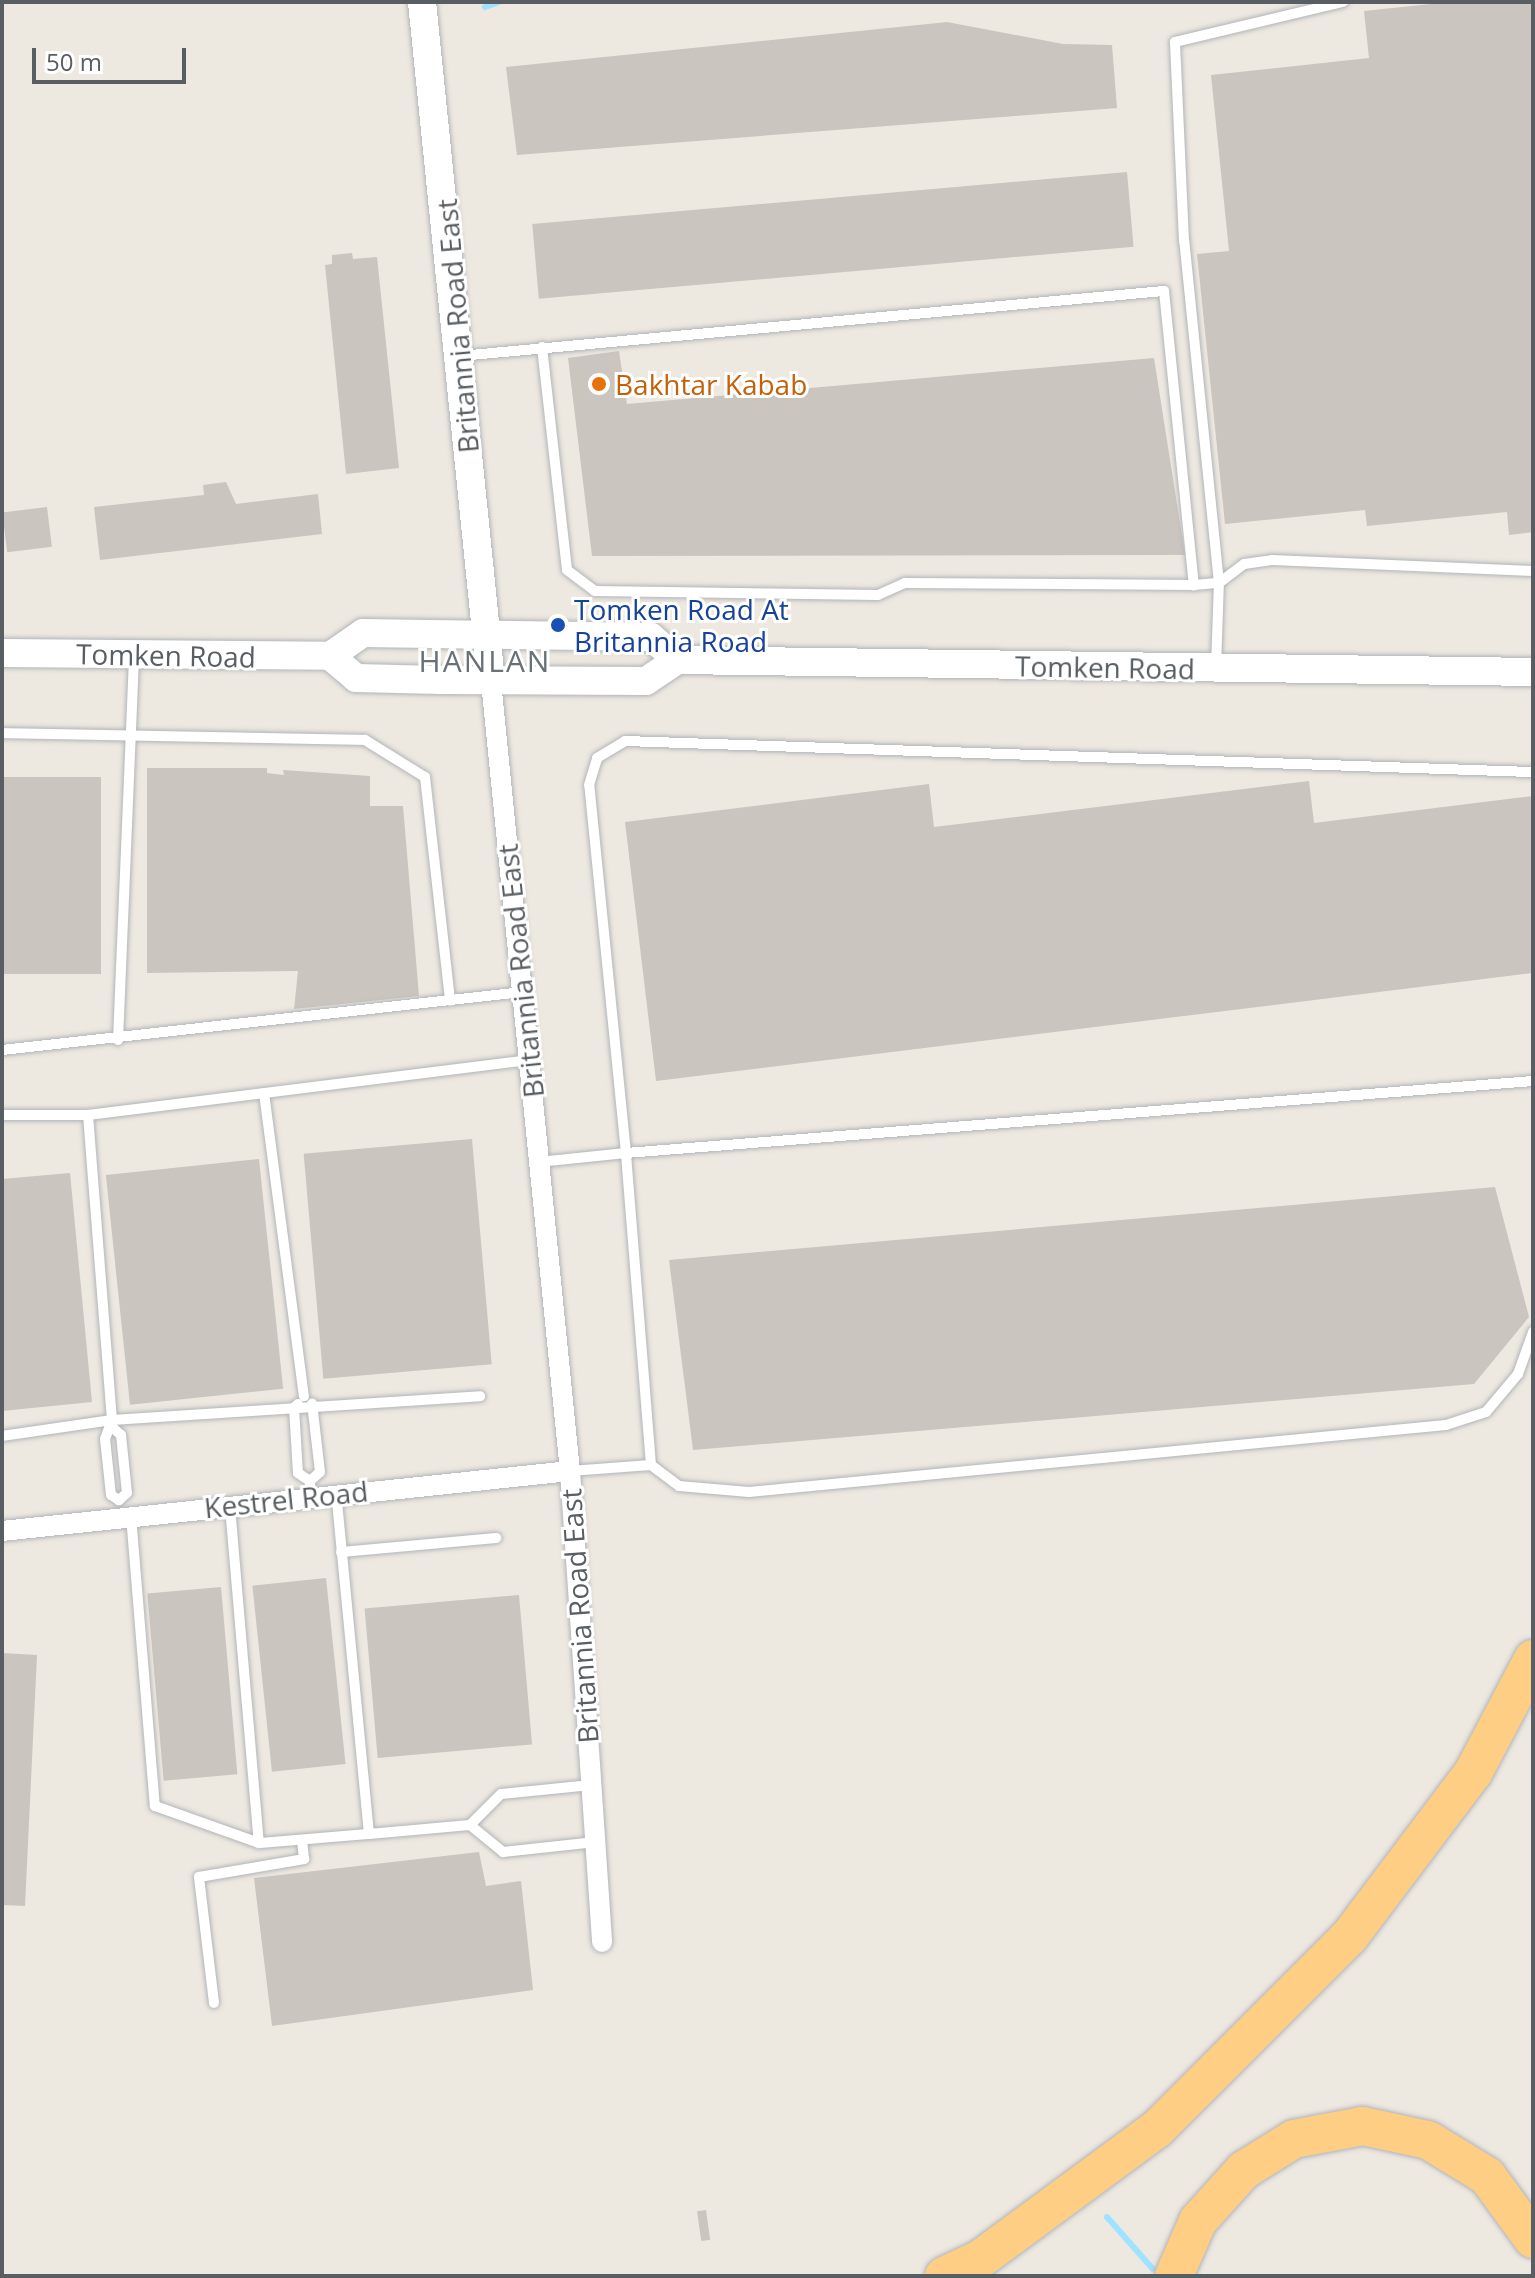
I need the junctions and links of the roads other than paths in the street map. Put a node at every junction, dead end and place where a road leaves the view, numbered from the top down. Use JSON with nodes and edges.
{"nodes":[{"id":1,"x":422,"y":2,"type":"edge"},
{"id":2,"x":1343,"y":2,"type":"edge"},
{"id":3,"x":542,"y":347,"type":"junction"},
{"id":4,"x":460,"y":356,"type":"junction"},
{"id":5,"x":1533,"y":571,"type":"edge"},
{"id":6,"x":1219,"y":583,"type":"junction"},
{"id":7,"x":1194,"y":585,"type":"junction"},
{"id":8,"x":488,"y":635,"type":"junction"},
{"id":9,"x":2,"y":653,"type":"edge"},
{"id":10,"x":134,"y":654,"type":"junction"},
{"id":11,"x":330,"y":656,"type":"junction"},
{"id":12,"x":677,"y":660,"type":"junction"},
{"id":13,"x":1216,"y":669,"type":"junction"},
{"id":14,"x":1533,"y":672,"type":"edge"},
{"id":15,"x":491,"y":681,"type":"junction"},
{"id":16,"x":2,"y":733,"type":"edge"},
{"id":17,"x":130,"y":737,"type":"junction"},
{"id":18,"x":1533,"y":772,"type":"edge"},
{"id":19,"x":522,"y":992,"type":"junction"},
{"id":20,"x":450,"y":1001,"type":"junction"},
{"id":21,"x":118,"y":1040,"type":"junction"},
{"id":22,"x":2,"y":1050,"type":"edge"},
{"id":23,"x":529,"y":1060,"type":"junction"},
{"id":24,"x":1533,"y":1081,"type":"edge"},
{"id":25,"x":264,"y":1093,"type":"junction"},
{"id":26,"x":2,"y":1115,"type":"edge"},
{"id":27,"x":88,"y":1115,"type":"junction"},
{"id":28,"x":626,"y":1153,"type":"junction"},
{"id":29,"x":539,"y":1162,"type":"junction"},
{"id":30,"x":1533,"y":1332,"type":"edge"},
{"id":31,"x":304,"y":1396,"type":"junction"},
{"id":32,"x":480,"y":1396,"type":"dead end"},
{"id":33,"x":314,"y":1407,"type":"junction"},
{"id":34,"x":294,"y":1408,"type":"junction"},
{"id":35,"x":112,"y":1424,"type":"junction"},
{"id":36,"x":2,"y":1436,"type":"edge"},
{"id":37,"x":651,"y":1465,"type":"junction"},
{"id":38,"x":570,"y":1471,"type":"junction"},
{"id":39,"x":310,"y":1488,"type":"junction"},
{"id":40,"x":336,"y":1494,"type":"junction"},
{"id":41,"x":230,"y":1505,"type":"junction"},
{"id":42,"x":123,"y":1511,"type":"junction"},
{"id":43,"x":2,"y":1531,"type":"edge"},
{"id":44,"x":496,"y":1538,"type":"dead end"},
{"id":45,"x":341,"y":1552,"type":"junction"},
{"id":46,"x":1533,"y":1659,"type":"edge"},
{"id":47,"x":591,"y":1785,"type":"junction"},
{"id":48,"x":470,"y":1825,"type":"junction"},
{"id":49,"x":369,"y":1834,"type":"junction"},
{"id":50,"x":302,"y":1840,"type":"junction"},
{"id":51,"x":595,"y":1842,"type":"junction"},
{"id":52,"x":259,"y":1843,"type":"junction"},
{"id":53,"x":602,"y":1942,"type":"dead end"},
{"id":54,"x":214,"y":2003,"type":"dead end"},
{"id":55,"x":1533,"y":2239,"type":"edge"},
{"id":56,"x":944,"y":2276,"type":"edge"},
{"id":57,"x":1174,"y":2276,"type":"edge"}],
"edges":[{"from":1,"to":4,"type":"main road","name":"Britannia Road East"},
{"from":2,"to":6,"type":"lane"},
{"from":3,"to":4,"type":"lane"},
{"from":3,"to":7,"type":"lane"},
{"from":3,"to":7,"type":"lane"},
{"from":4,"to":8,"type":"main road","name":"Britannia Road East"},
{"from":5,"to":6,"type":"lane"},
{"from":6,"to":7,"type":"lane"},
{"from":6,"to":13,"type":"lane"},
{"from":8,"to":11,"type":"main road"},
{"from":8,"to":12,"type":"main road"},
{"from":8,"to":15,"type":"main road","name":"Britannia Road East"},
{"from":9,"to":10,"type":"main road","name":"Tomken Road"},
{"from":10,"to":11,"type":"main road","name":"Tomken Road"},
{"from":10,"to":17,"type":"lane"},
{"from":11,"to":15,"type":"main road"},
{"from":12,"to":13,"type":"main road","name":"Tomken Road"},
{"from":12,"to":15,"type":"main road"},
{"from":13,"to":14,"type":"main road","name":"Tomken Road"},
{"from":15,"to":19,"type":"street","name":"Britannia Road East"},
{"from":16,"to":17,"type":"lane"},
{"from":17,"to":20,"type":"lane"},
{"from":17,"to":21,"type":"lane"},
{"from":18,"to":28,"type":"lane"},
{"from":19,"to":20,"type":"lane"},
{"from":19,"to":23,"type":"street","name":"Britannia Road East"},
{"from":20,"to":21,"type":"lane"},
{"from":21,"to":22,"type":"lane"},
{"from":23,"to":25,"type":"lane"},
{"from":23,"to":29,"type":"street","name":"Britannia Road East"},
{"from":24,"to":28,"type":"lane"},
{"from":25,"to":27,"type":"lane"},
{"from":25,"to":31,"type":"lane"},
{"from":26,"to":27,"type":"lane"},
{"from":27,"to":35,"type":"lane"},
{"from":28,"to":29,"type":"lane"},
{"from":28,"to":37,"type":"lane"},
{"from":29,"to":38,"type":"street","name":"Britannia Road East"},
{"from":30,"to":37,"type":"lane"},
{"from":31,"to":33,"type":"lane"},
{"from":31,"to":34,"type":"lane"},
{"from":32,"to":33,"type":"lane"},
{"from":33,"to":34,"type":"lane"},
{"from":33,"to":39,"type":"lane"},
{"from":34,"to":35,"type":"lane"},
{"from":34,"to":39,"type":"lane"},
{"from":35,"to":36,"type":"lane"},
{"from":35,"to":42,"type":"lane"},
{"from":35,"to":42,"type":"lane"},
{"from":37,"to":38,"type":"lane"},
{"from":38,"to":40,"type":"street","name":"Kestrel Road"},
{"from":38,"to":47,"type":"street","name":"Britannia Road East"},
{"from":39,"to":40,"type":"street","name":"Kestrel Road"},
{"from":39,"to":41,"type":"street","name":"Kestrel Road"},
{"from":40,"to":45,"type":"lane"},
{"from":41,"to":42,"type":"street","name":"Kestrel Road"},
{"from":41,"to":52,"type":"lane"},
{"from":42,"to":43,"type":"street","name":"Kestrel Road"},
{"from":42,"to":52,"type":"lane"},
{"from":44,"to":45,"type":"lane"},
{"from":45,"to":49,"type":"lane"},
{"from":46,"to":56,"type":"highway"},
{"from":47,"to":48,"type":"lane"},
{"from":47,"to":51,"type":"street","name":"Britannia Road East"},
{"from":48,"to":49,"type":"lane"},
{"from":48,"to":51,"type":"lane"},
{"from":49,"to":50,"type":"lane"},
{"from":50,"to":52,"type":"lane"},
{"from":50,"to":54,"type":"lane"},
{"from":51,"to":53,"type":"street","name":"Britannia Road East"},
{"from":55,"to":57,"type":"highway"}]}
